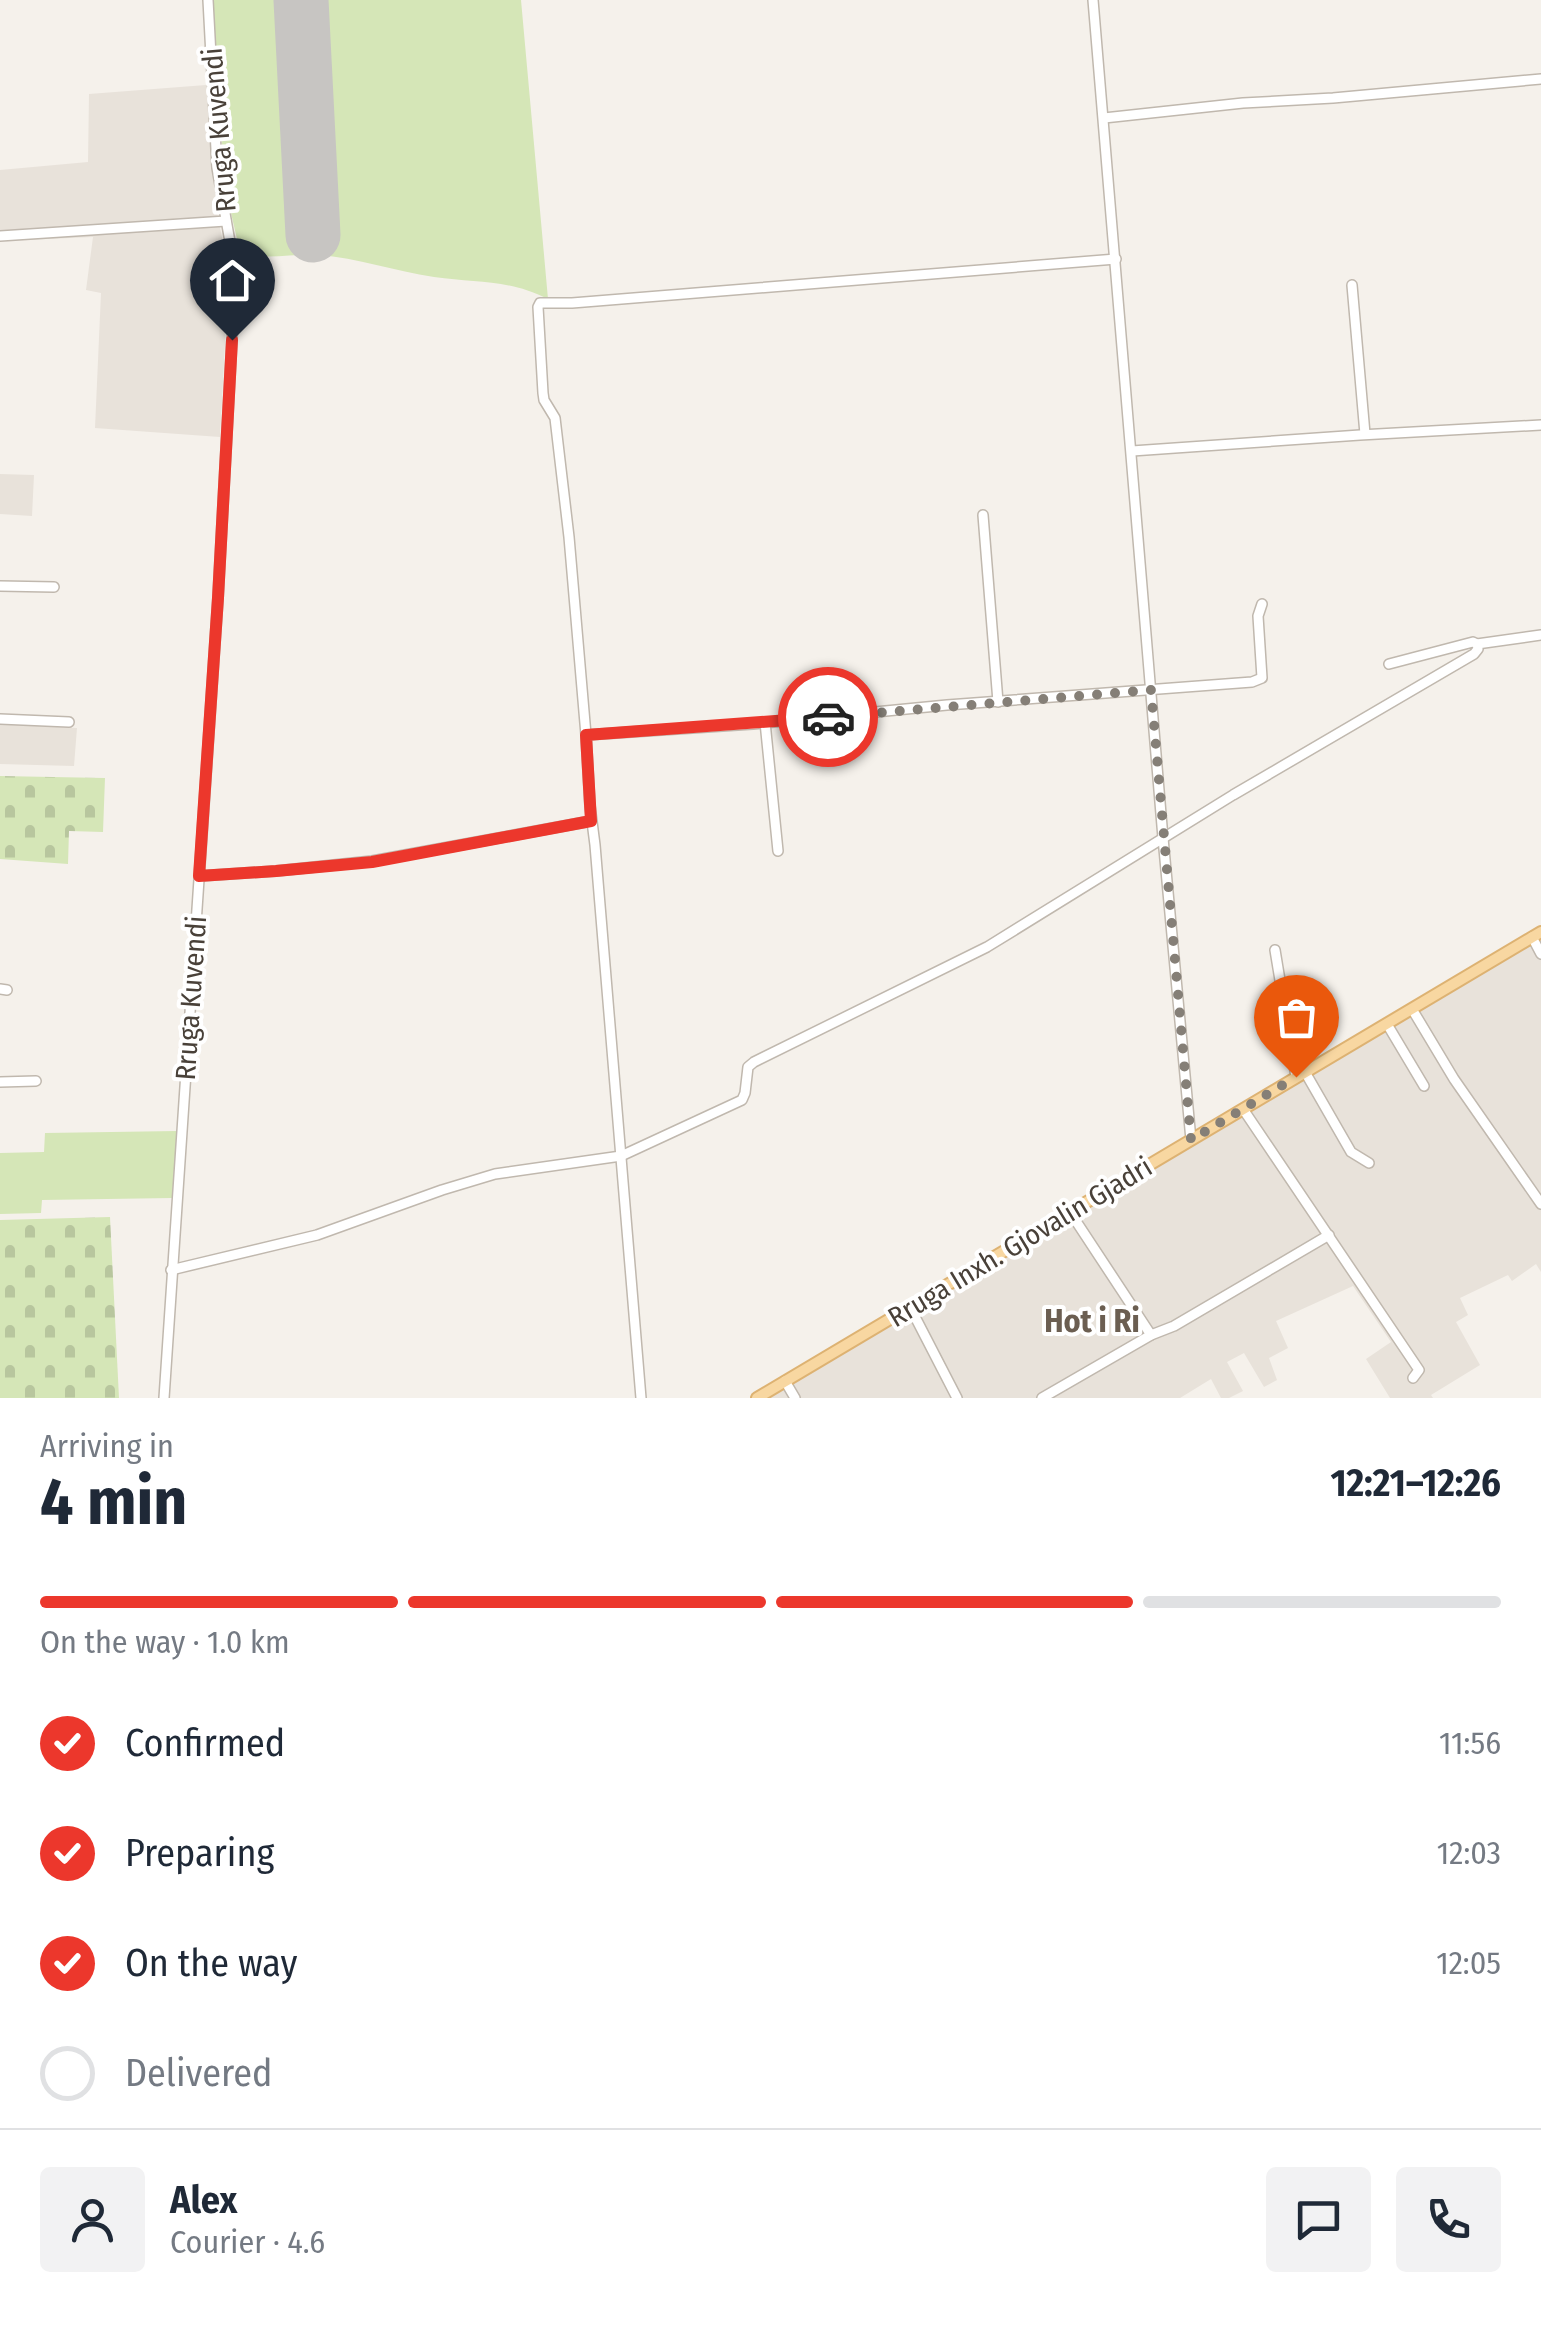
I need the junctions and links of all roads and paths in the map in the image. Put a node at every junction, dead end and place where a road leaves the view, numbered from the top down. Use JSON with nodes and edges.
{"nodes":[{"id":1,"x":208,"y":0,"type":"edge"},
{"id":2,"x":1094,"y":0,"type":"edge"},
{"id":3,"x":1541,"y":79,"type":"edge"},
{"id":4,"x":1104,"y":118,"type":"junction"},
{"id":5,"x":226,"y":221,"type":"junction"},
{"id":6,"x":0,"y":236,"type":"edge"},
{"id":7,"x":1116,"y":259,"type":"junction"},
{"id":8,"x":1352,"y":286,"type":"dead end"},
{"id":9,"x":1541,"y":425,"type":"edge"},
{"id":10,"x":1365,"y":434,"type":"junction"},
{"id":11,"x":1132,"y":451,"type":"junction"},
{"id":12,"x":983,"y":515,"type":"dead end"},
{"id":13,"x":0,"y":586,"type":"edge"},
{"id":14,"x":54,"y":586,"type":"dead end"},
{"id":15,"x":1262,"y":604,"type":"dead end"},
{"id":16,"x":1541,"y":635,"type":"edge"},
{"id":17,"x":1477,"y":644,"type":"junction"},
{"id":18,"x":1389,"y":664,"type":"dead end"},
{"id":19,"x":1151,"y":690,"type":"junction"},
{"id":20,"x":998,"y":702,"type":"junction"},
{"id":21,"x":0,"y":718,"type":"edge"},
{"id":22,"x":69,"y":722,"type":"dead end"},
{"id":23,"x":765,"y":722,"type":"junction"},
{"id":24,"x":586,"y":735,"type":"junction"},
{"id":25,"x":591,"y":821,"type":"junction"},
{"id":26,"x":1163,"y":838,"type":"junction"},
{"id":27,"x":778,"y":851,"type":"dead end"},
{"id":28,"x":199,"y":876,"type":"junction"},
{"id":29,"x":1536,"y":935,"type":"edge"},
{"id":30,"x":1275,"y":950,"type":"dead end"},
{"id":31,"x":1541,"y":954,"type":"edge"},
{"id":32,"x":1412,"y":1009,"type":"junction"},
{"id":33,"x":1386,"y":1024,"type":"junction"},
{"id":34,"x":1300,"y":1075,"type":"junction"},
{"id":35,"x":36,"y":1081,"type":"dead end"},
{"id":36,"x":0,"y":1082,"type":"edge"},
{"id":37,"x":1424,"y":1086,"type":"dead end"},
{"id":38,"x":1243,"y":1109,"type":"junction"},
{"id":39,"x":1191,"y":1140,"type":"junction"},
{"id":40,"x":621,"y":1156,"type":"junction"},
{"id":41,"x":1369,"y":1163,"type":"dead end"},
{"id":42,"x":1541,"y":1204,"type":"edge"},
{"id":43,"x":1070,"y":1212,"type":"junction"},
{"id":44,"x":1329,"y":1235,"type":"junction"},
{"id":45,"x":171,"y":1270,"type":"junction"},
{"id":46,"x":910,"y":1307,"type":"junction"},
{"id":47,"x":1151,"y":1335,"type":"junction"},
{"id":48,"x":1413,"y":1378,"type":"dead end"},
{"id":49,"x":786,"y":1381,"type":"junction"},
{"id":50,"x":164,"y":1398,"type":"edge"},
{"id":51,"x":641,"y":1398,"type":"edge"},
{"id":52,"x":757,"y":1398,"type":"edge"},
{"id":53,"x":795,"y":1398,"type":"edge"},
{"id":54,"x":957,"y":1398,"type":"edge"},
{"id":55,"x":1042,"y":1398,"type":"edge"}],
"edges":[{"from":1,"to":5,"type":"street","name":"Rruga Kuvendi"},
{"from":2,"to":4,"type":"street"},
{"from":3,"to":4,"type":"street"},
{"from":4,"to":7,"type":"street"},
{"from":5,"to":6,"type":"street"},
{"from":5,"to":28,"type":"street","name":"Rruga Kuvendi"},
{"from":7,"to":11,"type":"street"},
{"from":7,"to":24,"type":"street"},
{"from":8,"to":10,"type":"street"},
{"from":9,"to":10,"type":"street"},
{"from":10,"to":11,"type":"street"},
{"from":11,"to":19,"type":"street"},
{"from":12,"to":20,"type":"street"},
{"from":13,"to":14,"type":"street"},
{"from":15,"to":19,"type":"street"},
{"from":16,"to":17,"type":"street"},
{"from":17,"to":18,"type":"street"},
{"from":17,"to":26,"type":"street"},
{"from":19,"to":20,"type":"street"},
{"from":19,"to":26,"type":"street"},
{"from":20,"to":23,"type":"street"},
{"from":21,"to":22,"type":"street"},
{"from":23,"to":24,"type":"street"},
{"from":23,"to":27,"type":"street"},
{"from":24,"to":25,"type":"street"},
{"from":25,"to":28,"type":"street"},
{"from":25,"to":40,"type":"street"},
{"from":26,"to":39,"type":"street"},
{"from":26,"to":40,"type":"street"},
{"from":28,"to":45,"type":"street","name":"Rruga Kuvendi"},
{"from":29,"to":31,"type":"street"},
{"from":29,"to":32,"type":"main road","name":"Rruga Inxh. Gjovalin Gjadri"},
{"from":30,"to":34,"type":"street"},
{"from":32,"to":33,"type":"main road","name":"Rruga Inxh. Gjovalin Gjadri"},
{"from":32,"to":42,"type":"street"},
{"from":33,"to":34,"type":"main road","name":"Rruga Inxh. Gjovalin Gjadri"},
{"from":33,"to":37,"type":"street"},
{"from":34,"to":38,"type":"main road","name":"Rruga Inxh. Gjovalin Gjadri"},
{"from":34,"to":41,"type":"street"},
{"from":35,"to":36,"type":"street"},
{"from":38,"to":39,"type":"main road","name":"Rruga Inxh. Gjovalin Gjadri"},
{"from":38,"to":44,"type":"street"},
{"from":39,"to":43,"type":"main road","name":"Rruga Inxh. Gjovalin Gjadri"},
{"from":40,"to":45,"type":"street"},
{"from":40,"to":51,"type":"street"},
{"from":43,"to":46,"type":"main road","name":"Rruga Inxh. Gjovalin Gjadri"},
{"from":43,"to":47,"type":"street"},
{"from":44,"to":47,"type":"street"},
{"from":44,"to":48,"type":"street"},
{"from":45,"to":50,"type":"street","name":"Rruga Kuvendi"},
{"from":46,"to":49,"type":"main road","name":"Rruga Inxh. Gjovalin Gjadri"},
{"from":46,"to":54,"type":"street"},
{"from":47,"to":55,"type":"street"},
{"from":49,"to":52,"type":"main road","name":"Rruga Inxh. Gjovalin Gjadri"},
{"from":49,"to":53,"type":"street"}]}
